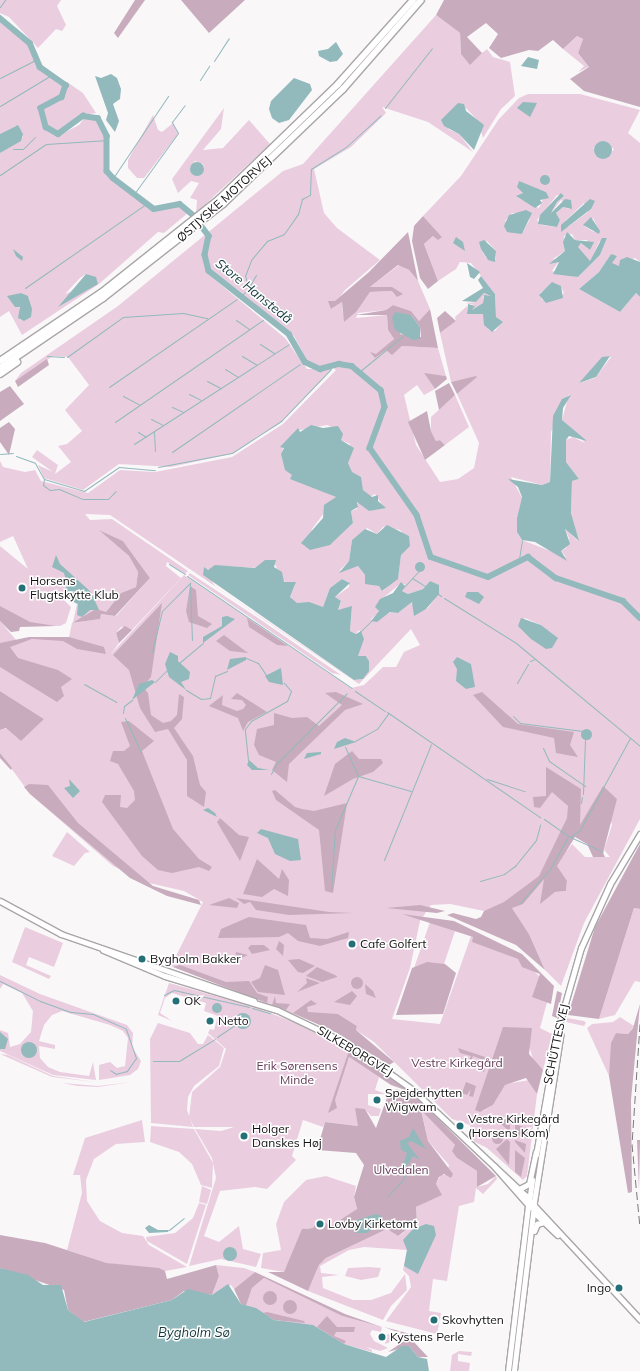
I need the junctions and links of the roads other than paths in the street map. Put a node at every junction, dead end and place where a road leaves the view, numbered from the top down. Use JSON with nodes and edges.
{"nodes":[{"id":1,"x":413,"y":0,"type":"edge"},
{"id":2,"x":421,"y":0,"type":"edge"},
{"id":3,"x":23,"y":353,"type":"junction"},
{"id":4,"x":0,"y":362,"type":"edge"},
{"id":5,"x":0,"y":368,"type":"edge"},
{"id":6,"x":0,"y":374,"type":"edge"},
{"id":7,"x":640,"y":834,"type":"edge"},
{"id":8,"x":0,"y":901,"type":"edge"},
{"id":9,"x":568,"y":994,"type":"junction"},
{"id":10,"x":536,"y":1152,"type":"junction"},
{"id":11,"x":494,"y":1166,"type":"junction"},
{"id":12,"x":519,"y":1189,"type":"junction"},
{"id":13,"x":529,"y":1199,"type":"junction"},
{"id":14,"x":534,"y":1205,"type":"junction"},
{"id":15,"x":528,"y":1206,"type":"junction"},
{"id":16,"x":534,"y":1212,"type":"junction"},
{"id":17,"x":544,"y":1222,"type":"junction"},
{"id":18,"x":561,"y":1236,"type":"junction"},
{"id":19,"x":525,"y":1271,"type":"junction"},
{"id":20,"x":640,"y":1319,"type":"edge"},
{"id":21,"x":508,"y":1371,"type":"edge"},
{"id":22,"x":514,"y":1371,"type":"edge"}],
"edges":[{"from":1,"to":4,"type":"highway","name":"ØSTJYSKE MOTORVEJ"},
{"from":2,"to":3,"type":"highway","name":"ØSTJYSKE MOTORVEJ"},
{"from":3,"to":5,"type":"highway","name":"ØSTJYSKE MOTORVEJ"},
{"from":3,"to":6,"type":"highway"},
{"from":7,"to":9,"type":"main road"},
{"from":8,"to":11,"type":"main road","name":"SILKEBORGVEJ"},
{"from":9,"to":10,"type":"main road","name":"SCHÜTTESVEJ"},
{"from":9,"to":14,"type":"main road","name":"SCHÜTTESVEJ"},
{"from":10,"to":12,"type":"main road"},
{"from":10,"to":13,"type":"main road","name":"SCHÜTTESVEJ"},
{"from":11,"to":12,"type":"main road","name":"SILKEBORGVEJ"},
{"from":11,"to":15,"type":"main road","name":"SILKEBORGVEJ"},
{"from":12,"to":13,"type":"main road","name":"SILKEBORGVEJ"},
{"from":13,"to":14,"type":"main road","name":"SILKEBORGVEJ"},
{"from":13,"to":15,"type":"main road","name":"SCHÜTTESVEJ"},
{"from":14,"to":16,"type":"main road","name":"SCHÜTTESVEJ"},
{"from":14,"to":18,"type":"main road","name":"SILKEBORGVEJ"},
{"from":15,"to":16,"type":"main road","name":"SILKEBORGVEJ"},
{"from":15,"to":21,"type":"main road","name":"SCHÜTTESVEJ"},
{"from":16,"to":17,"type":"main road","name":"SILKEBORGVEJ"},
{"from":16,"to":19,"type":"main road","name":"SCHÜTTESVEJ"},
{"from":17,"to":18,"type":"main road","name":"SILKEBORGVEJ"},
{"from":17,"to":19,"type":"main road","name":"SCHÜTTESVEJ"},
{"from":18,"to":20,"type":"main road","name":"SILKEBORGVEJ"},
{"from":19,"to":22,"type":"main road","name":"SCHÜTTESVEJ"}]}
